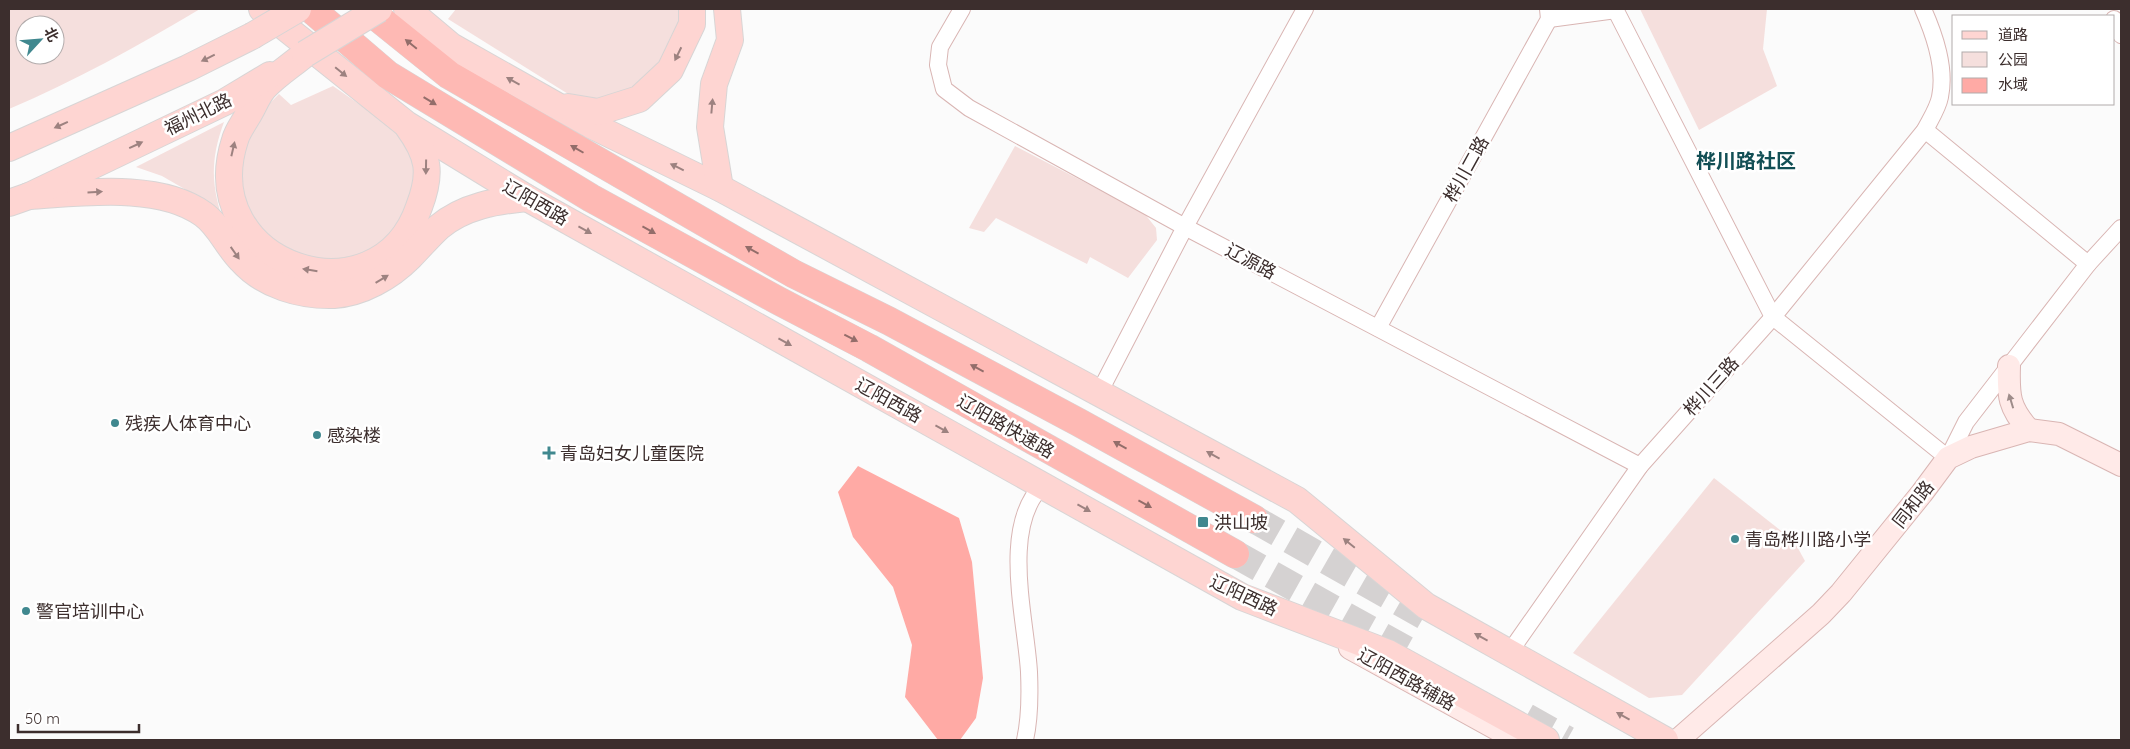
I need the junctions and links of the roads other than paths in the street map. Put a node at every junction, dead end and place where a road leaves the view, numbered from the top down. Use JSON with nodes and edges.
{"nodes":[{"id":1,"x":262,"y":9,"type":"edge"},
{"id":2,"x":298,"y":9,"type":"edge"},
{"id":3,"x":311,"y":9,"type":"edge"},
{"id":4,"x":367,"y":9,"type":"edge"},
{"id":5,"x":379,"y":9,"type":"edge"},
{"id":6,"x":407,"y":9,"type":"edge"},
{"id":7,"x":692,"y":9,"type":"edge"},
{"id":8,"x":727,"y":9,"type":"edge"},
{"id":9,"x":962,"y":9,"type":"edge"},
{"id":10,"x":1305,"y":9,"type":"edge"},
{"id":11,"x":1615,"y":9,"type":"edge"},
{"id":12,"x":1923,"y":9,"type":"edge"},
{"id":13,"x":1549,"y":14,"type":"edge"},
{"id":14,"x":2115,"y":22,"type":"edge"},
{"id":15,"x":2121,"y":35,"type":"edge"},
{"id":16,"x":305,"y":54,"type":"junction"},
{"id":17,"x":555,"y":105,"type":"junction"},
{"id":18,"x":406,"y":124,"type":"junction"},
{"id":19,"x":1925,"y":130,"type":"junction"},
{"id":20,"x":9,"y":148,"type":"edge"},
{"id":21,"x":720,"y":188,"type":"junction"},
{"id":22,"x":527,"y":198,"type":"junction"},
{"id":23,"x":19,"y":200,"type":"edge"},
{"id":24,"x":1185,"y":227,"type":"junction"},
{"id":25,"x":2121,"y":228,"type":"edge"},
{"id":26,"x":2088,"y":264,"type":"junction"},
{"id":27,"x":777,"y":300,"type":"joint"},
{"id":28,"x":1772,"y":317,"type":"junction"},
{"id":29,"x":1378,"y":328,"type":"junction"},
{"id":30,"x":2009,"y":366,"type":"junction"},
{"id":31,"x":1099,"y":393,"type":"junction"},
{"id":32,"x":2030,"y":430,"type":"junction"},
{"id":33,"x":1948,"y":458,"type":"junction"},
{"id":34,"x":2121,"y":465,"type":"edge"},
{"id":35,"x":1640,"y":466,"type":"junction"},
{"id":36,"x":1043,"y":485,"type":"junction"},
{"id":37,"x":1254,"y":519,"type":"tunnel mouth"},
{"id":38,"x":1235,"y":554,"type":"tunnel mouth"},
{"id":39,"x":1297,"y":618,"type":"junction"},
{"id":40,"x":1509,"y":653,"type":"junction"},
{"id":41,"x":1025,"y":740,"type":"edge"},
{"id":42,"x":1517,"y":740,"type":"tunnel mouth"},
{"id":43,"x":1546,"y":740,"type":"edge"},
{"id":44,"x":1665,"y":740,"type":"edge"},
{"id":45,"x":1678,"y":740,"type":"edge"}],
"edges":[{"from":1,"to":18,"type":"main road","name":"辽阳西路","one_way":true},
{"from":2,"to":20,"type":"main road","one_way":true,"bridge":true},
{"from":3,"to":27,"type":"highway","name":"辽阳西路","one_way":true},
{"from":37,"to":4,"type":"highway","name":"辽阳路快速路","one_way":true},
{"from":5,"to":16,"type":"main road","name":"福州北路","bridge":true},
{"from":17,"to":6,"type":"main road","one_way":true},
{"from":7,"to":17,"type":"main road","one_way":true},
{"from":21,"to":8,"type":"main road","one_way":true},
{"from":9,"to":24,"type":"street","name":"辽源路"},
{"from":10,"to":24,"type":"street"},
{"from":11,"to":13,"type":"street"},
{"from":11,"to":28,"type":"street"},
{"from":12,"to":19,"type":"street","name":"桦川三路"},
{"from":13,"to":29,"type":"street","name":"桦川二路"},
{"from":14,"to":15,"type":"street"},
{"from":18,"to":16,"type":"main road","one_way":true},
{"from":23,"to":16,"type":"main road","name":"福州北路","one_way":true},
{"from":21,"to":17,"type":"main road","one_way":true},
{"from":18,"to":22,"type":"main road","name":"辽阳西路"},
{"from":19,"to":26,"type":"street"},
{"from":19,"to":28,"type":"street","name":"桦川三路"},
{"from":21,"to":31,"type":"main road"},
{"from":23,"to":22,"type":"main road","one_way":true},
{"from":22,"to":36,"type":"main road","name":"辽阳西路","one_way":true},
{"from":24,"to":29,"type":"street","name":"辽源路"},
{"from":24,"to":31,"type":"street"},
{"from":25,"to":26,"type":"street"},
{"from":26,"to":30,"type":"street"},
{"from":27,"to":38,"type":"highway","name":"辽阳路快速路","one_way":true},
{"from":28,"to":33,"type":"street"},
{"from":28,"to":35,"type":"street","name":"桦川三路"},
{"from":29,"to":35,"type":"street","name":"辽源路"},
{"from":32,"to":30,"type":"street","one_way":true},
{"from":30,"to":33,"type":"street"},
{"from":40,"to":31,"type":"main road","one_way":true},
{"from":32,"to":33,"type":"street","name":"同和路"},
{"from":32,"to":34,"type":"street","name":"同和路"},
{"from":33,"to":45,"type":"street","name":"同和路"},
{"from":35,"to":40,"type":"street","name":"桦川三路"},
{"from":36,"to":39,"type":"main road","name":"辽阳西路","one_way":true},
{"from":36,"to":41,"type":"street"},
{"from":39,"to":42,"type":"street","name":"辽阳西路辅路"},
{"from":39,"to":43,"type":"main road","name":"辽阳西路"},
{"from":44,"to":40,"type":"main road","one_way":true}]}
